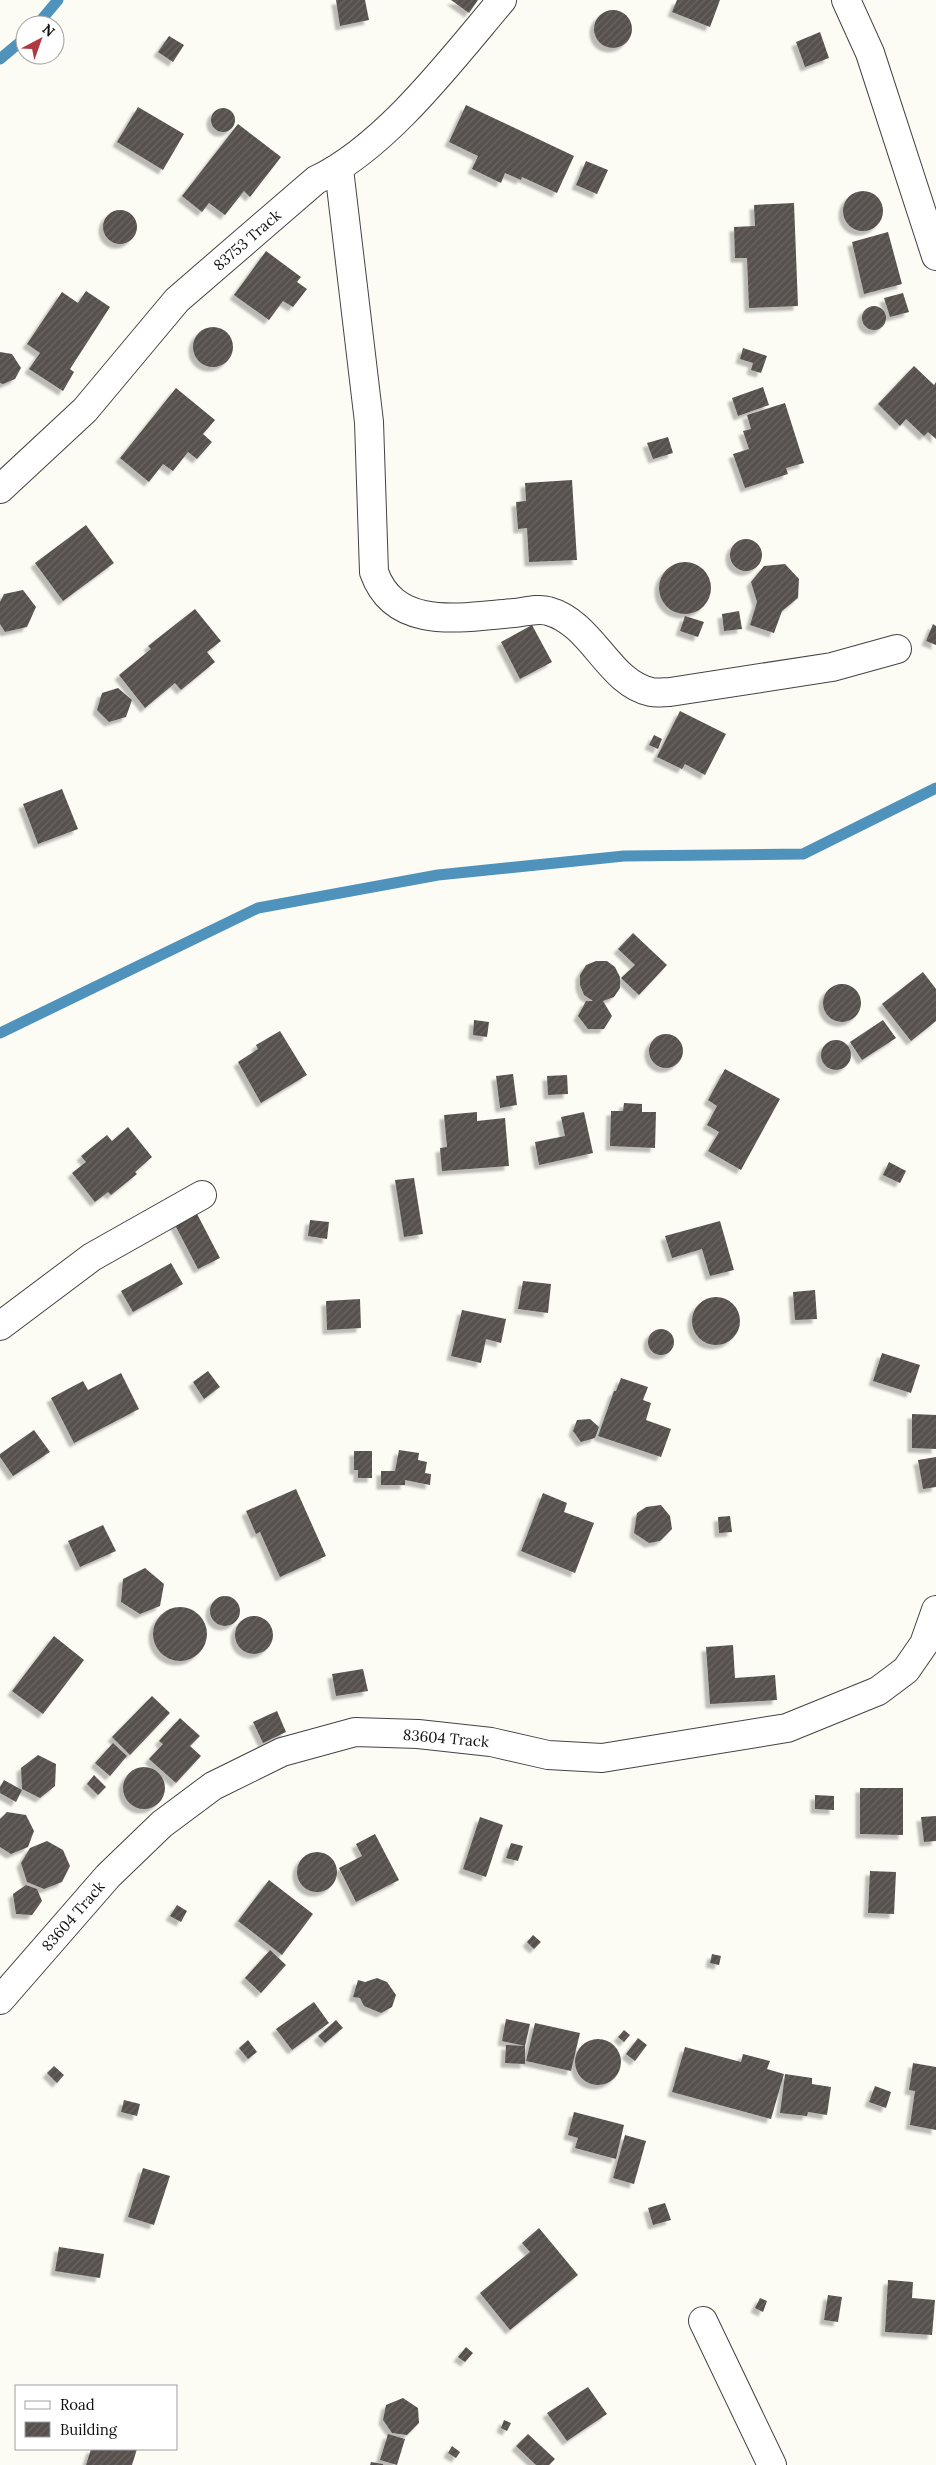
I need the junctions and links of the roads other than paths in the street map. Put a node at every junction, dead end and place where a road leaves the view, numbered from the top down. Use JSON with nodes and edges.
{"nodes":[{"id":1,"x":502,"y":0,"type":"edge"},
{"id":2,"x":846,"y":0,"type":"edge"},
{"id":3,"x":339,"y":169,"type":"junction"},
{"id":4,"x":936,"y":256,"type":"edge"},
{"id":5,"x":0,"y":489,"type":"edge"},
{"id":6,"x":898,"y":649,"type":"dead end"},
{"id":7,"x":202,"y":1195,"type":"dead end"},
{"id":8,"x":0,"y":1326,"type":"edge"},
{"id":9,"x":936,"y":1610,"type":"edge"},
{"id":10,"x":0,"y":2000,"type":"edge"},
{"id":11,"x":703,"y":2321,"type":"dead end"},
{"id":12,"x":772,"y":2465,"type":"edge"}],
"edges":[{"from":1,"to":3,"type":"street","name":"83753 Track"},
{"from":2,"to":4,"type":"street"},
{"from":3,"to":5,"type":"street","name":"83753 Track"},
{"from":3,"to":6,"type":"street"},
{"from":7,"to":8,"type":"street"},
{"from":9,"to":10,"type":"street","name":"83604 Track"},
{"from":11,"to":12,"type":"street"}]}
